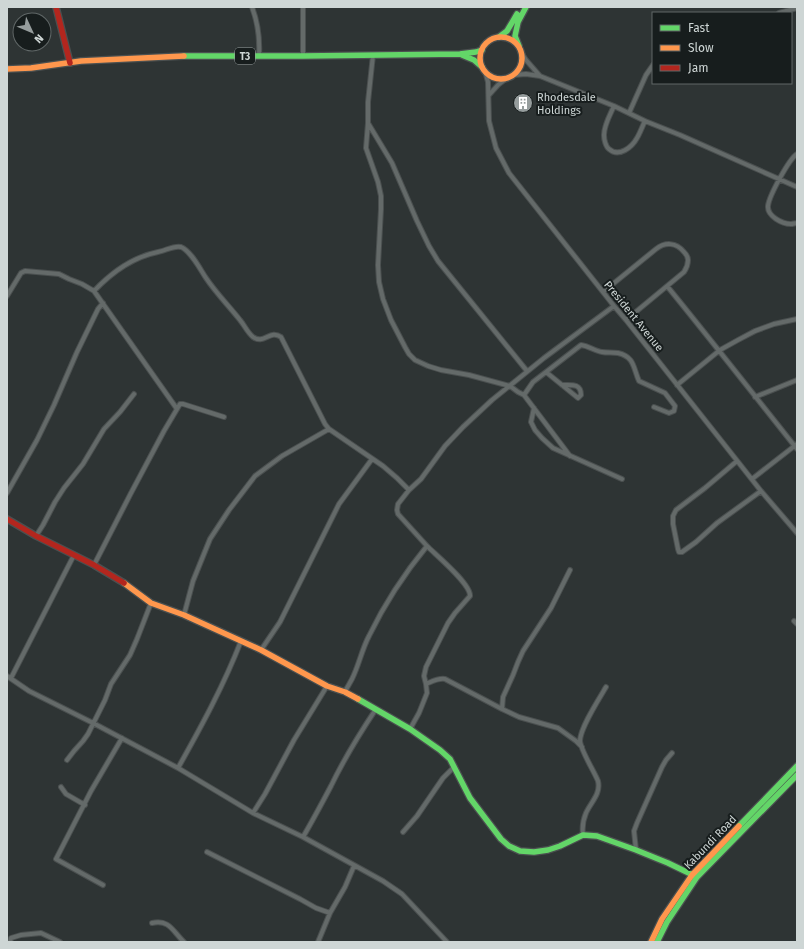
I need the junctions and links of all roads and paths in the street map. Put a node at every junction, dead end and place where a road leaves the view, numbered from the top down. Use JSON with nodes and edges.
{"nodes":[{"id":1,"x":56,"y":7,"type":"edge"},
{"id":2,"x":252,"y":7,"type":"edge"},
{"id":3,"x":303,"y":7,"type":"edge"},
{"id":4,"x":521,"y":7,"type":"edge"},
{"id":5,"x":526,"y":7,"type":"edge"},
{"id":6,"x":797,"y":8,"type":"edge"},
{"id":7,"x":783,"y":12,"type":"edge"},
{"id":8,"x":499,"y":37,"type":"junction"},
{"id":9,"x":482,"y":50,"type":"junction"},
{"id":10,"x":520,"y":50,"type":"junction"},
{"id":11,"x":460,"y":54,"type":"junction"},
{"id":12,"x":373,"y":55,"type":"junction"},
{"id":13,"x":259,"y":56,"type":"junction"},
{"id":14,"x":303,"y":56,"type":"junction"},
{"id":15,"x":70,"y":63,"type":"junction"},
{"id":16,"x":652,"y":66,"type":"edge"},
{"id":17,"x":31,"y":68,"type":"junction"},
{"id":18,"x":7,"y":69,"type":"edge"},
{"id":19,"x":483,"y":69,"type":"junction"},
{"id":20,"x":7,"y":74,"type":"edge"},
{"id":21,"x":514,"y":75,"type":"junction"},
{"id":22,"x":540,"y":76,"type":"junction"},
{"id":23,"x":507,"y":78,"type":"junction"},
{"id":24,"x":489,"y":95,"type":"junction"},
{"id":25,"x":614,"y":106,"type":"junction"},
{"id":26,"x":628,"y":113,"type":"junction"},
{"id":27,"x":645,"y":121,"type":"junction"},
{"id":28,"x":368,"y":123,"type":"junction"},
{"id":29,"x":797,"y":154,"type":"edge"},
{"id":30,"x":779,"y":180,"type":"junction"},
{"id":31,"x":797,"y":187,"type":"edge"},
{"id":32,"x":797,"y":223,"type":"edge"},
{"id":33,"x":667,"y":286,"type":"junction"},
{"id":34,"x":94,"y":291,"type":"junction"},
{"id":35,"x":603,"y":292,"type":"junction"},
{"id":36,"x":7,"y":296,"type":"edge"},
{"id":37,"x":103,"y":303,"type":"junction"},
{"id":38,"x":614,"y":306,"type":"junction"},
{"id":39,"x":797,"y":319,"type":"edge"},
{"id":40,"x":626,"y":320,"type":"junction"},
{"id":41,"x":720,"y":350,"type":"junction"},
{"id":42,"x":527,"y":372,"type":"junction"},
{"id":43,"x":546,"y":372,"type":"junction"},
{"id":44,"x":797,"y":380,"type":"edge"},
{"id":45,"x":562,"y":385,"type":"dead end"},
{"id":46,"x":677,"y":385,"type":"junction"},
{"id":47,"x":510,"y":386,"type":"junction"},
{"id":48,"x":134,"y":394,"type":"dead end"},
{"id":49,"x":524,"y":395,"type":"junction"},
{"id":50,"x":755,"y":397,"type":"junction"},
{"id":51,"x":654,"y":407,"type":"dead end"},
{"id":52,"x":534,"y":408,"type":"junction"},
{"id":53,"x":177,"y":409,"type":"junction"},
{"id":54,"x":224,"y":417,"type":"dead end"},
{"id":55,"x":329,"y":429,"type":"junction"},
{"id":56,"x":796,"y":446,"type":"edge"},
{"id":57,"x":570,"y":456,"type":"junction"},
{"id":58,"x":372,"y":459,"type":"junction"},
{"id":59,"x":737,"y":461,"type":"junction"},
{"id":60,"x":622,"y":479,"type":"dead end"},
{"id":61,"x":752,"y":479,"type":"junction"},
{"id":62,"x":409,"y":490,"type":"junction"},
{"id":63,"x":761,"y":491,"type":"junction"},
{"id":64,"x":7,"y":493,"type":"edge"},
{"id":65,"x":7,"y":519,"type":"edge"},
{"id":66,"x":797,"y":533,"type":"edge"},
{"id":67,"x":36,"y":536,"type":"junction"},
{"id":68,"x":427,"y":546,"type":"junction"},
{"id":69,"x":74,"y":555,"type":"junction"},
{"id":70,"x":94,"y":565,"type":"junction"},
{"id":71,"x":570,"y":570,"type":"dead end"},
{"id":72,"x":151,"y":604,"type":"junction"},
{"id":73,"x":184,"y":615,"type":"junction"},
{"id":74,"x":241,"y":641,"type":"junction"},
{"id":75,"x":261,"y":650,"type":"junction"},
{"id":76,"x":9,"y":677,"type":"edge"},
{"id":77,"x":426,"y":684,"type":"junction"},
{"id":78,"x":327,"y":686,"type":"junction"},
{"id":79,"x":606,"y":687,"type":"dead end"},
{"id":80,"x":344,"y":692,"type":"junction"},
{"id":81,"x":376,"y":709,"type":"junction"},
{"id":82,"x":502,"y":709,"type":"junction"},
{"id":83,"x":93,"y":723,"type":"junction"},
{"id":84,"x":410,"y":729,"type":"junction"},
{"id":85,"x":122,"y":738,"type":"junction"},
{"id":86,"x":582,"y":747,"type":"junction"},
{"id":87,"x":672,"y":753,"type":"dead end"},
{"id":88,"x":67,"y":760,"type":"dead end"},
{"id":89,"x":797,"y":766,"type":"edge"},
{"id":90,"x":454,"y":767,"type":"junction"},
{"id":91,"x":178,"y":768,"type":"junction"},
{"id":92,"x":797,"y":774,"type":"edge"},
{"id":93,"x":61,"y":788,"type":"dead end"},
{"id":94,"x":85,"y":805,"type":"junction"},
{"id":95,"x":253,"y":813,"type":"junction"},
{"id":96,"x":403,"y":832,"type":"dead end"},
{"id":97,"x":583,"y":835,"type":"junction"},
{"id":98,"x":303,"y":837,"type":"junction"},
{"id":99,"x":636,"y":850,"type":"junction"},
{"id":100,"x":207,"y":852,"type":"dead end"},
{"id":101,"x":354,"y":866,"type":"junction"},
{"id":102,"x":695,"y":876,"type":"junction"},
{"id":103,"x":103,"y":885,"type":"dead end"},
{"id":104,"x":330,"y":913,"type":"junction"},
{"id":105,"x":152,"y":922,"type":"dead end"},
{"id":106,"x":9,"y":940,"type":"edge"},
{"id":107,"x":60,"y":942,"type":"edge"},
{"id":108,"x":184,"y":942,"type":"edge"},
{"id":109,"x":318,"y":942,"type":"edge"},
{"id":110,"x":447,"y":942,"type":"edge"},
{"id":111,"x":651,"y":942,"type":"edge"},
{"id":112,"x":657,"y":942,"type":"edge"}],
"edges":[{"from":1,"to":15,"type":"main road"},
{"from":2,"to":13,"type":"street"},
{"from":3,"to":14,"type":"street"},
{"from":4,"to":8,"type":"main road","number":"T3"},
{"from":5,"to":10,"type":"main road"},
{"from":6,"to":7,"type":"street"},
{"from":8,"to":9,"type":"main road","number":"T3"},
{"from":8,"to":10,"type":"main road"},
{"from":9,"to":11,"type":"main road","number":"T3"},
{"from":9,"to":19,"type":"main road"},
{"from":10,"to":21,"type":"main road"},
{"from":10,"to":22,"type":"street"},
{"from":11,"to":12,"type":"main road","number":"T3"},
{"from":11,"to":19,"type":"main road","number":"T3"},
{"from":12,"to":14,"type":"main road","number":"T3"},
{"from":12,"to":28,"type":"street"},
{"from":13,"to":14,"type":"main road","number":"T3"},
{"from":13,"to":15,"type":"main road","number":"T3"},
{"from":15,"to":17,"type":"main road","number":"T3"},
{"from":16,"to":26,"type":"street"},
{"from":17,"to":18,"type":"main road","number":"T3"},
{"from":17,"to":20,"type":"main road","number":"T3"},
{"from":19,"to":23,"type":"main road","number":"T3"},
{"from":19,"to":24,"type":"street","name":"President Avenue"},
{"from":21,"to":22,"type":"street"},
{"from":21,"to":23,"type":"main road"},
{"from":22,"to":25,"type":"street"},
{"from":23,"to":24,"type":"street"},
{"from":24,"to":35,"type":"street","name":"President Avenue"},
{"from":25,"to":26,"type":"street"},
{"from":25,"to":27,"type":"street"},
{"from":26,"to":27,"type":"street"},
{"from":27,"to":30,"type":"street"},
{"from":28,"to":42,"type":"street"},
{"from":28,"to":47,"type":"street"},
{"from":29,"to":30,"type":"street"},
{"from":30,"to":31,"type":"street"},
{"from":30,"to":32,"type":"street"},
{"from":33,"to":35,"type":"street"},
{"from":33,"to":40,"type":"street"},
{"from":33,"to":41,"type":"street"},
{"from":34,"to":36,"type":"street"},
{"from":34,"to":37,"type":"street"},
{"from":34,"to":55,"type":"street"},
{"from":35,"to":38,"type":"street","name":"President Avenue"},
{"from":37,"to":53,"type":"street"},
{"from":37,"to":64,"type":"street"},
{"from":38,"to":40,"type":"street","name":"President Avenue"},
{"from":38,"to":42,"type":"street"},
{"from":39,"to":41,"type":"street"},
{"from":40,"to":46,"type":"street","name":"President Avenue"},
{"from":41,"to":46,"type":"street"},
{"from":41,"to":50,"type":"street"},
{"from":42,"to":47,"type":"street"},
{"from":43,"to":45,"type":"street"},
{"from":43,"to":49,"type":"street"},
{"from":43,"to":51,"type":"street"},
{"from":44,"to":50,"type":"street"},
{"from":46,"to":59,"type":"street","name":"President Avenue"},
{"from":47,"to":49,"type":"street"},
{"from":47,"to":62,"type":"street"},
{"from":48,"to":67,"type":"street"},
{"from":49,"to":52,"type":"street"},
{"from":50,"to":56,"type":"street"},
{"from":52,"to":57,"type":"street"},
{"from":52,"to":57,"type":"street"},
{"from":53,"to":54,"type":"street"},
{"from":53,"to":70,"type":"street"},
{"from":55,"to":58,"type":"street"},
{"from":55,"to":73,"type":"street"},
{"from":56,"to":61,"type":"street"},
{"from":57,"to":60,"type":"street"},
{"from":58,"to":62,"type":"street"},
{"from":58,"to":75,"type":"street"},
{"from":59,"to":61,"type":"street","name":"President Avenue"},
{"from":59,"to":63,"type":"street"},
{"from":61,"to":63,"type":"street","name":"President Avenue"},
{"from":62,"to":68,"type":"street"},
{"from":63,"to":66,"type":"street","name":"President Avenue"},
{"from":65,"to":67,"type":"main road"},
{"from":67,"to":69,"type":"main road"},
{"from":68,"to":77,"type":"street"},
{"from":68,"to":80,"type":"street"},
{"from":69,"to":70,"type":"main road"},
{"from":69,"to":76,"type":"street"},
{"from":70,"to":72,"type":"main road"},
{"from":71,"to":82,"type":"street"},
{"from":72,"to":73,"type":"main road"},
{"from":72,"to":83,"type":"street"},
{"from":73,"to":74,"type":"main road"},
{"from":74,"to":75,"type":"main road"},
{"from":74,"to":91,"type":"street"},
{"from":75,"to":78,"type":"main road"},
{"from":76,"to":83,"type":"street"},
{"from":77,"to":82,"type":"street"},
{"from":77,"to":84,"type":"street"},
{"from":78,"to":80,"type":"main road"},
{"from":78,"to":95,"type":"street"},
{"from":79,"to":86,"type":"street"},
{"from":80,"to":81,"type":"main road"},
{"from":81,"to":84,"type":"main road"},
{"from":81,"to":98,"type":"street"},
{"from":82,"to":86,"type":"street"},
{"from":83,"to":85,"type":"street"},
{"from":83,"to":88,"type":"street"},
{"from":84,"to":90,"type":"main road"},
{"from":85,"to":91,"type":"street"},
{"from":85,"to":94,"type":"street"},
{"from":86,"to":97,"type":"street"},
{"from":87,"to":99,"type":"street"},
{"from":89,"to":102,"type":"main road","name":"Kabundi Road"},
{"from":90,"to":96,"type":"street"},
{"from":90,"to":97,"type":"main road"},
{"from":91,"to":95,"type":"street"},
{"from":92,"to":102,"type":"main road","name":"Kabundi Road"},
{"from":93,"to":94,"type":"street"},
{"from":94,"to":103,"type":"street"},
{"from":95,"to":98,"type":"street"},
{"from":97,"to":99,"type":"main road"},
{"from":98,"to":101,"type":"street"},
{"from":99,"to":102,"type":"main road"},
{"from":100,"to":104,"type":"street"},
{"from":101,"to":104,"type":"street"},
{"from":101,"to":110,"type":"street"},
{"from":102,"to":111,"type":"main road","name":"Kabundi Road"},
{"from":102,"to":112,"type":"main road","name":"Kabundi Road"},
{"from":104,"to":109,"type":"street"},
{"from":105,"to":108,"type":"street"},
{"from":106,"to":107,"type":"street"}]}
